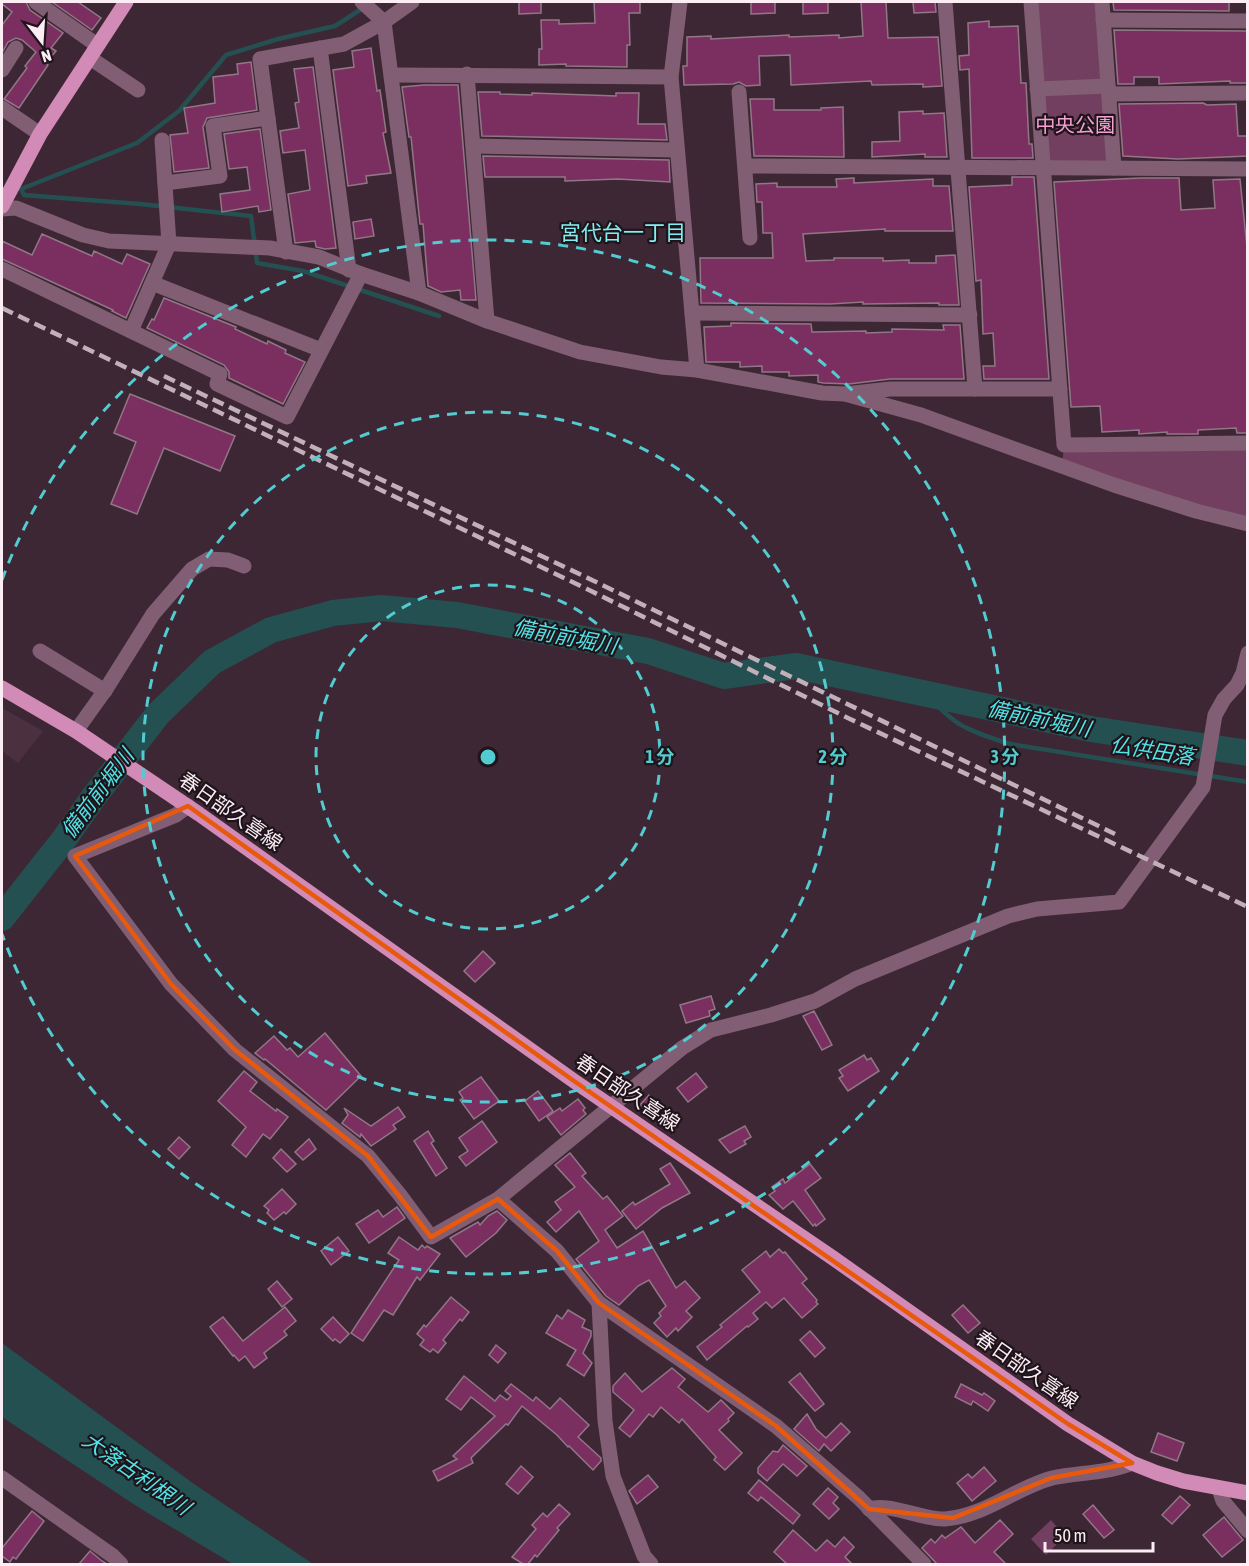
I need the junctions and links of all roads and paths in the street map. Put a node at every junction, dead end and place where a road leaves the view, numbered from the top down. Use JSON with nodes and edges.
{"nodes":[{"id":1,"x":36,"y":2,"type":"edge"},
{"id":2,"x":126,"y":2,"type":"edge"},
{"id":3,"x":362,"y":2,"type":"edge"},
{"id":4,"x":412,"y":2,"type":"edge"},
{"id":5,"x":680,"y":2,"type":"edge"},
{"id":6,"x":945,"y":2,"type":"edge"},
{"id":7,"x":1031,"y":2,"type":"edge"},
{"id":8,"x":1102,"y":2,"type":"edge"},
{"id":9,"x":1103,"y":20,"type":"junction"},
{"id":10,"x":1248,"y":21,"type":"edge"},
{"id":11,"x":384,"y":22,"type":"junction"},
{"id":12,"x":16,"y":48,"type":"dead end"},
{"id":13,"x":320,"y":48,"type":"junction"},
{"id":14,"x":93,"y":52,"type":"junction"},
{"id":15,"x":2,"y":70,"type":"edge"},
{"id":16,"x":467,"y":74,"type":"junction"},
{"id":17,"x":392,"y":75,"type":"junction"},
{"id":18,"x":671,"y":77,"type":"junction"},
{"id":19,"x":1037,"y":89,"type":"junction"},
{"id":20,"x":138,"y":90,"type":"dead end"},
{"id":21,"x":1108,"y":90,"type":"junction"},
{"id":22,"x":739,"y":92,"type":"dead end"},
{"id":23,"x":1248,"y":93,"type":"edge"},
{"id":24,"x":2,"y":108,"type":"edge"},
{"id":25,"x":268,"y":118,"type":"junction"},
{"id":26,"x":40,"y":135,"type":"junction"},
{"id":27,"x":162,"y":140,"type":"dead end"},
{"id":28,"x":473,"y":146,"type":"junction"},
{"id":29,"x":677,"y":150,"type":"junction"},
{"id":30,"x":745,"y":166,"type":"junction"},
{"id":31,"x":958,"y":168,"type":"junction"},
{"id":32,"x":1043,"y":168,"type":"junction"},
{"id":33,"x":1114,"y":168,"type":"junction"},
{"id":34,"x":1248,"y":169,"type":"edge"},
{"id":35,"x":165,"y":183,"type":"junction"},
{"id":36,"x":2,"y":207,"type":"edge"},
{"id":37,"x":750,"y":238,"type":"dead end"},
{"id":38,"x":169,"y":244,"type":"junction"},
{"id":39,"x":286,"y":252,"type":"junction"},
{"id":40,"x":2,"y":269,"type":"edge"},
{"id":41,"x":355,"y":272,"type":"junction"},
{"id":42,"x":152,"y":283,"type":"junction"},
{"id":43,"x":419,"y":292,"type":"junction"},
{"id":44,"x":692,"y":313,"type":"junction"},
{"id":45,"x":970,"y":315,"type":"junction"},
{"id":46,"x":487,"y":321,"type":"junction"},
{"id":47,"x":130,"y":331,"type":"junction"},
{"id":48,"x":321,"y":350,"type":"junction"},
{"id":49,"x":697,"y":370,"type":"junction"},
{"id":50,"x":975,"y":389,"type":"junction"},
{"id":51,"x":1060,"y":389,"type":"junction"},
{"id":52,"x":844,"y":394,"type":"junction"},
{"id":53,"x":1248,"y":443,"type":"edge"},
{"id":54,"x":1248,"y":525,"type":"edge"},
{"id":55,"x":244,"y":566,"type":"dead end"},
{"id":56,"x":40,"y":651,"type":"dead end"},
{"id":57,"x":1248,"y":652,"type":"edge"},
{"id":58,"x":2,"y":688,"type":"edge"},
{"id":59,"x":105,"y":691,"type":"junction"},
{"id":60,"x":76,"y":731,"type":"junction"},
{"id":61,"x":188,"y":806,"type":"junction"},
{"id":62,"x":613,"y":1106,"type":"junction"},
{"id":63,"x":498,"y":1200,"type":"junction"},
{"id":64,"x":599,"y":1303,"type":"junction"},
{"id":65,"x":1132,"y":1463,"type":"junction"},
{"id":66,"x":2,"y":1478,"type":"edge"},
{"id":67,"x":1219,"y":1489,"type":"junction"},
{"id":68,"x":1248,"y":1493,"type":"edge"},
{"id":69,"x":869,"y":1509,"type":"junction"},
{"id":70,"x":1248,"y":1531,"type":"edge"},
{"id":71,"x":121,"y":1564,"type":"edge"},
{"id":72,"x":651,"y":1564,"type":"edge"},
{"id":73,"x":924,"y":1564,"type":"edge"}],
"edges":[{"from":1,"to":14,"type":"street"},
{"from":2,"to":14,"type":"main road"},
{"from":3,"to":11,"type":"street"},
{"from":4,"to":11,"type":"street"},
{"from":5,"to":18,"type":"street"},
{"from":6,"to":31,"type":"street"},
{"from":7,"to":19,"type":"street"},
{"from":8,"to":9,"type":"street"},
{"from":9,"to":10,"type":"street"},
{"from":9,"to":21,"type":"street"},
{"from":11,"to":13,"type":"street"},
{"from":11,"to":17,"type":"street"},
{"from":12,"to":15,"type":"street"},
{"from":13,"to":25,"type":"street"},
{"from":13,"to":41,"type":"street"},
{"from":14,"to":20,"type":"street"},
{"from":14,"to":26,"type":"main road"},
{"from":16,"to":17,"type":"street"},
{"from":16,"to":18,"type":"street"},
{"from":16,"to":28,"type":"street"},
{"from":17,"to":43,"type":"street"},
{"from":18,"to":29,"type":"street"},
{"from":19,"to":21,"type":"street"},
{"from":19,"to":32,"type":"street"},
{"from":21,"to":23,"type":"street"},
{"from":21,"to":33,"type":"street"},
{"from":22,"to":30,"type":"street"},
{"from":24,"to":26,"type":"street"},
{"from":25,"to":35,"type":"street"},
{"from":25,"to":39,"type":"street"},
{"from":26,"to":36,"type":"main road"},
{"from":27,"to":35,"type":"street"},
{"from":28,"to":29,"type":"street"},
{"from":28,"to":46,"type":"street"},
{"from":29,"to":44,"type":"street"},
{"from":30,"to":31,"type":"street"},
{"from":30,"to":37,"type":"street"},
{"from":31,"to":32,"type":"street"},
{"from":31,"to":45,"type":"street"},
{"from":32,"to":33,"type":"street"},
{"from":32,"to":51,"type":"street"},
{"from":33,"to":34,"type":"street"},
{"from":35,"to":38,"type":"street"},
{"from":36,"to":38,"type":"street"},
{"from":38,"to":39,"type":"street"},
{"from":38,"to":42,"type":"street"},
{"from":39,"to":41,"type":"street"},
{"from":40,"to":47,"type":"street"},
{"from":41,"to":43,"type":"street"},
{"from":41,"to":48,"type":"street"},
{"from":42,"to":47,"type":"street"},
{"from":42,"to":48,"type":"street"},
{"from":43,"to":46,"type":"street"},
{"from":44,"to":45,"type":"street"},
{"from":44,"to":49,"type":"street"},
{"from":45,"to":50,"type":"street"},
{"from":46,"to":49,"type":"street"},
{"from":47,"to":48,"type":"street"},
{"from":49,"to":52,"type":"street"},
{"from":50,"to":51,"type":"street"},
{"from":50,"to":52,"type":"street"},
{"from":51,"to":53,"type":"street"},
{"from":52,"to":54,"type":"street"},
{"from":55,"to":59,"type":"street"},
{"from":56,"to":59,"type":"street"},
{"from":57,"to":62,"type":"street"},
{"from":58,"to":60,"type":"main road","name":"春日部久喜線"},
{"from":59,"to":60,"type":"street"},
{"from":60,"to":61,"type":"main road","name":"春日部久喜線"},
{"from":61,"to":62,"type":"main road","name":"春日部久喜線"},
{"from":61,"to":63,"type":"street"},
{"from":62,"to":63,"type":"street"},
{"from":62,"to":65,"type":"main road","name":"春日部久喜線"},
{"from":63,"to":64,"type":"street"},
{"from":64,"to":69,"type":"street"},
{"from":64,"to":72,"type":"street"},
{"from":65,"to":67,"type":"main road","name":"春日部久喜線"},
{"from":65,"to":69,"type":"street"},
{"from":66,"to":71,"type":"street"},
{"from":67,"to":68,"type":"main road","name":"春日部久喜線"},
{"from":67,"to":70,"type":"street"},
{"from":69,"to":73,"type":"street"}]}
